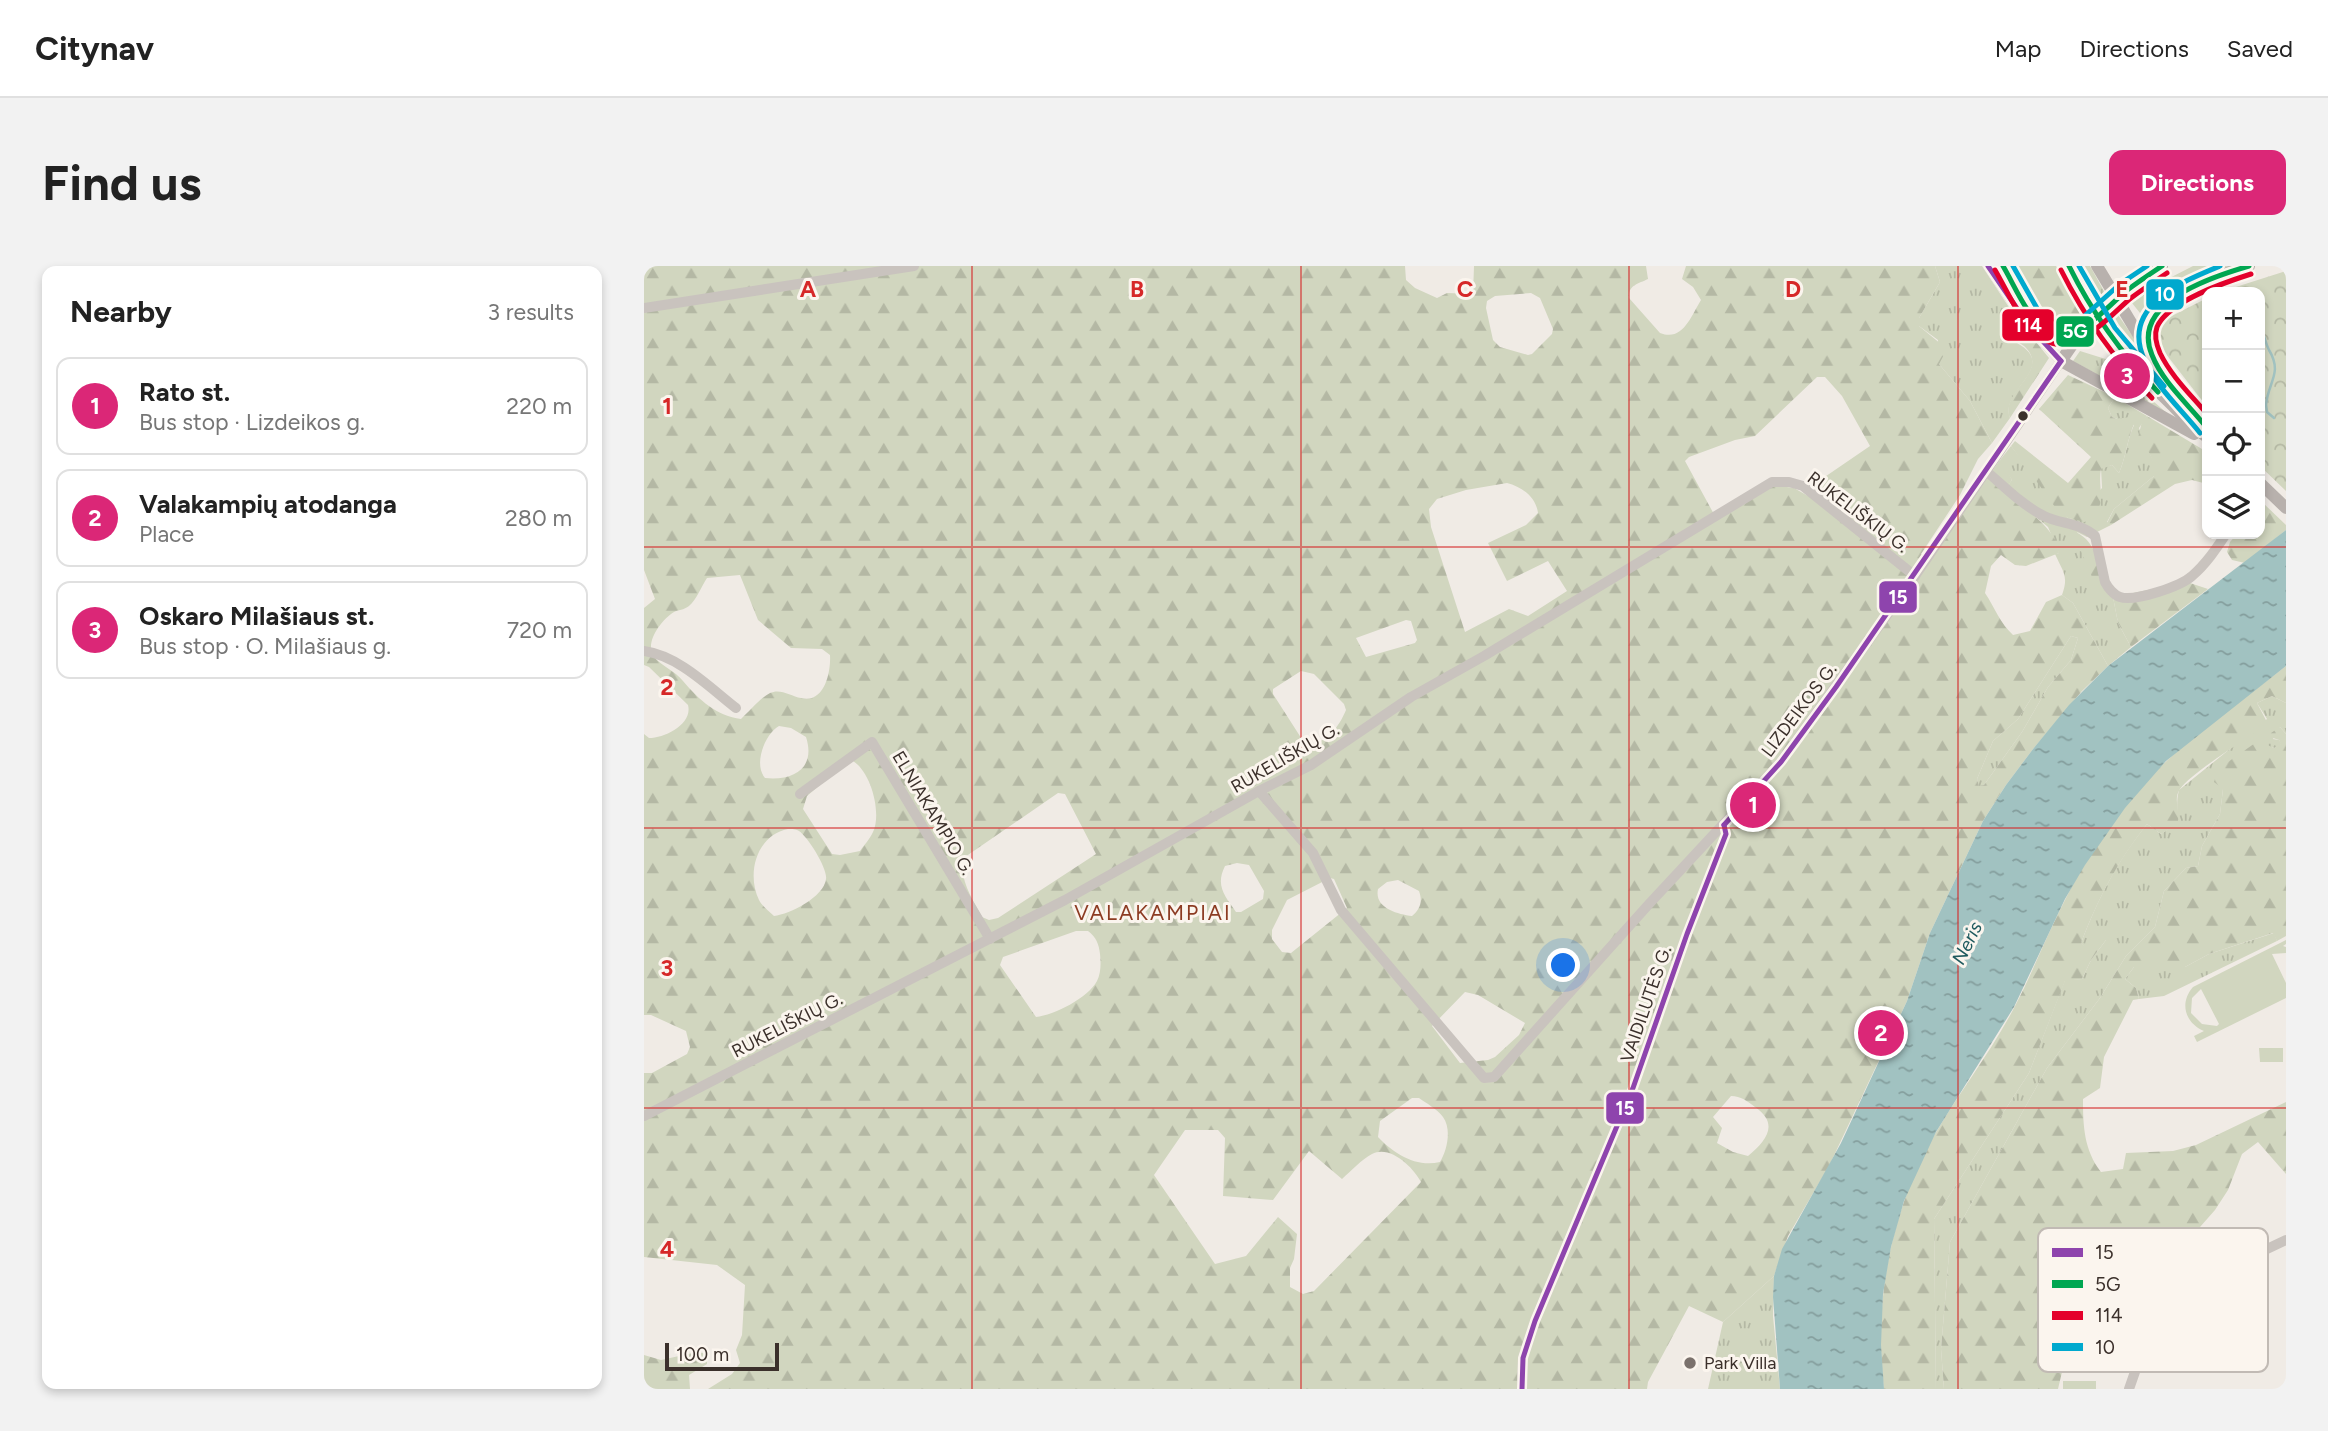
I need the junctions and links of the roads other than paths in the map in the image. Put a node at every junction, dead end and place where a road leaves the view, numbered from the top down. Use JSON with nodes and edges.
{"nodes":[{"id":1,"x":914,"y":266,"type":"edge"},
{"id":2,"x":1988,"y":266,"type":"edge"},
{"id":3,"x":2003,"y":266,"type":"edge"},
{"id":4,"x":2068,"y":266,"type":"edge"},
{"id":5,"x":2097,"y":266,"type":"edge"},
{"id":6,"x":2149,"y":266,"type":"edge"},
{"id":7,"x":2162,"y":266,"type":"edge"},
{"id":8,"x":2249,"y":266,"type":"edge"},
{"id":9,"x":2139,"y":280,"type":"junction"},
{"id":10,"x":2007,"y":296,"type":"junction"},
{"id":11,"x":644,"y":308,"type":"edge"},
{"id":12,"x":2031,"y":315,"type":"junction"},
{"id":13,"x":2083,"y":329,"type":"junction"},
{"id":14,"x":2153,"y":359,"type":"junction"},
{"id":15,"x":2061,"y":361,"type":"junction"},
{"id":16,"x":2202,"y":422,"type":"edge"},
{"id":17,"x":2202,"y":434,"type":"edge"},
{"id":18,"x":2202,"y":436,"type":"edge"},
{"id":19,"x":1986,"y":471,"type":"junction"},
{"id":20,"x":2265,"y":488,"type":"edge"},
{"id":21,"x":2286,"y":508,"type":"edge"},
{"id":22,"x":2222,"y":539,"type":"edge"},
{"id":23,"x":1915,"y":576,"type":"junction"},
{"id":24,"x":644,"y":651,"type":"edge"},
{"id":25,"x":736,"y":708,"type":"dead end"},
{"id":26,"x":1259,"y":791,"type":"junction"},
{"id":27,"x":800,"y":794,"type":"dead end"},
{"id":28,"x":1724,"y":825,"type":"junction"},
{"id":29,"x":990,"y":939,"type":"junction"},
{"id":30,"x":644,"y":1115,"type":"edge"},
{"id":31,"x":2286,"y":1240,"type":"edge"},
{"id":32,"x":2268,"y":1249,"type":"edge"},
{"id":33,"x":2135,"y":1372,"type":"edge"},
{"id":34,"x":1522,"y":1389,"type":"edge"},
{"id":35,"x":2129,"y":1389,"type":"edge"}],
"edges":[{"from":1,"to":11,"type":"street"},
{"from":2,"to":10,"type":"street"},
{"from":3,"to":12,"type":"main road"},
{"from":4,"to":17,"type":"main road"},
{"from":5,"to":14,"type":"main road"},
{"from":6,"to":9,"type":"main road"},
{"from":7,"to":9,"type":"main road"},
{"from":8,"to":14,"type":"main road"},
{"from":9,"to":13,"type":"main road","bridge":true},
{"from":10,"to":12,"type":"street"},
{"from":10,"to":15,"type":"street"},
{"from":12,"to":13,"type":"main road"},
{"from":13,"to":15,"type":"main road"},
{"from":14,"to":16,"type":"main road"},
{"from":15,"to":18,"type":"main road"},
{"from":15,"to":19,"type":"street","name":"LIZDEIKOS G."},
{"from":19,"to":22,"type":"street"},
{"from":19,"to":23,"type":"street","name":"LIZDEIKOS G."},
{"from":20,"to":21,"type":"main road"},
{"from":23,"to":26,"type":"street","name":"RUKELIŠKIŲ G."},
{"from":23,"to":28,"type":"street","name":"LIZDEIKOS G."},
{"from":24,"to":25,"type":"street"},
{"from":26,"to":28,"type":"street","name":"LIZDEIKOS G."},
{"from":26,"to":29,"type":"street","name":"RUKELIŠKIŲ G."},
{"from":27,"to":29,"type":"street","name":"ELNIAKAMPIO G."},
{"from":28,"to":34,"type":"street","name":"VAIDILUTĖS G."},
{"from":29,"to":30,"type":"street","name":"RUKELIŠKIŲ G."},
{"from":31,"to":32,"type":"street"},
{"from":33,"to":35,"type":"street"}]}
